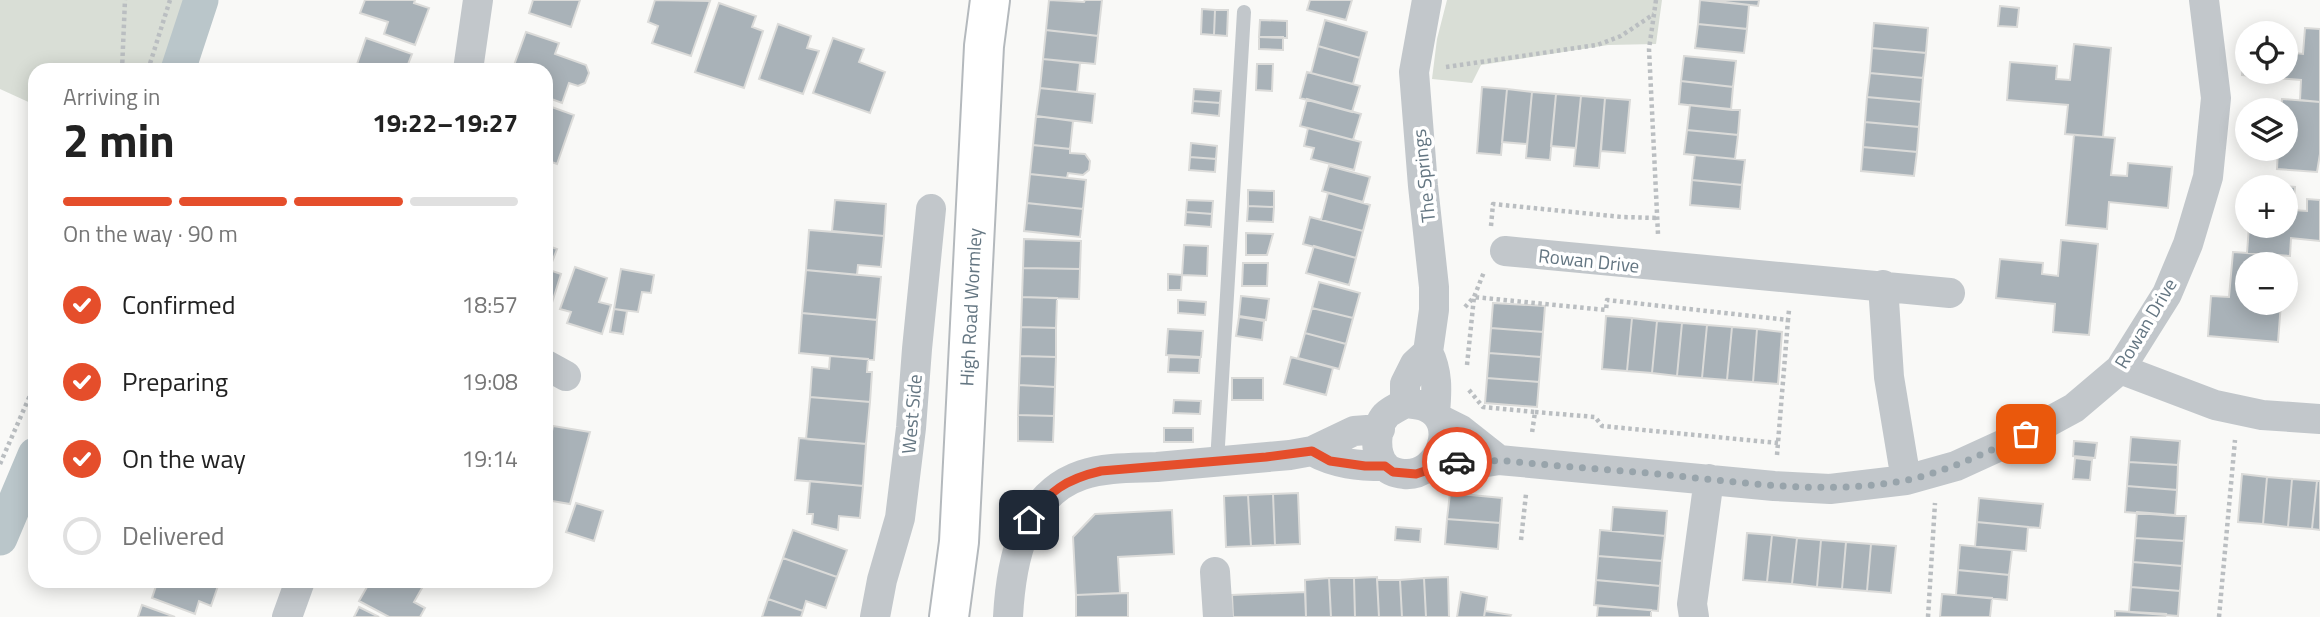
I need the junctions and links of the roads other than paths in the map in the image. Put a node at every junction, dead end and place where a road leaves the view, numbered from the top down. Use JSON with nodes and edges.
{"nodes":[{"id":1,"x":478,"y":0,"type":"edge"},
{"id":2,"x":990,"y":0,"type":"edge"},
{"id":3,"x":1427,"y":0,"type":"edge"},
{"id":4,"x":2210,"y":1,"type":"edge"},
{"id":5,"x":1244,"y":12,"type":"dead end"},
{"id":6,"x":469,"y":63,"type":"edge"},
{"id":7,"x":931,"y":209,"type":"dead end"},
{"id":8,"x":1505,"y":251,"type":"dead end"},
{"id":9,"x":1883,"y":285,"type":"junction"},
{"id":10,"x":1950,"y":293,"type":"dead end"},
{"id":11,"x":1428,"y":352,"type":"junction"},
{"id":12,"x":2120,"y":369,"type":"junction"},
{"id":13,"x":1405,"y":404,"type":"junction"},
{"id":14,"x":1438,"y":417,"type":"junction"},
{"id":15,"x":2320,"y":419,"type":"edge"},
{"id":16,"x":1380,"y":429,"type":"junction"},
{"id":17,"x":1312,"y":451,"type":"junction"},
{"id":18,"x":1435,"y":460,"type":"junction"},
{"id":19,"x":1499,"y":460,"type":"junction"},
{"id":20,"x":1217,"y":462,"type":"junction"},
{"id":21,"x":1385,"y":466,"type":"junction"},
{"id":22,"x":1918,"y":477,"type":"junction"},
{"id":23,"x":1709,"y":479,"type":"junction"},
{"id":24,"x":1215,"y":572,"type":"dead end"},
{"id":25,"x":297,"y":588,"type":"edge"},
{"id":26,"x":948,"y":616,"type":"edge"},
{"id":27,"x":288,"y":617,"type":"edge"},
{"id":28,"x":875,"y":617,"type":"edge"},
{"id":29,"x":1008,"y":617,"type":"edge"},
{"id":30,"x":1218,"y":617,"type":"edge"},
{"id":31,"x":1694,"y":617,"type":"edge"}],
"edges":[{"from":1,"to":6,"type":"street"},
{"from":2,"to":26,"type":"main road","name":"High Road Wormley"},
{"from":3,"to":11,"type":"street","name":"The Springs"},
{"from":4,"to":12,"type":"street","name":"Rowan Drive"},
{"from":5,"to":20,"type":"lane"},
{"from":7,"to":28,"type":"street","name":"West Side"},
{"from":8,"to":9,"type":"street","name":"Rowan Drive"},
{"from":9,"to":10,"type":"street","name":"Rowan Drive"},
{"from":9,"to":22,"type":"street"},
{"from":11,"to":13,"type":"street","name":"The Springs"},
{"from":11,"to":14,"type":"street","name":"The Springs"},
{"from":12,"to":15,"type":"street"},
{"from":12,"to":22,"type":"street","name":"Rowan Drive"},
{"from":13,"to":14,"type":"street"},
{"from":13,"to":16,"type":"street"},
{"from":14,"to":18,"type":"street"},
{"from":14,"to":19,"type":"street"},
{"from":16,"to":17,"type":"street"},
{"from":16,"to":21,"type":"street"},
{"from":17,"to":20,"type":"street"},
{"from":17,"to":21,"type":"street"},
{"from":18,"to":19,"type":"street","name":"Rowan Drive"},
{"from":18,"to":21,"type":"street"},
{"from":19,"to":23,"type":"street","name":"Rowan Drive"},
{"from":20,"to":29,"type":"street"},
{"from":22,"to":23,"type":"street","name":"Rowan Drive"},
{"from":23,"to":31,"type":"street"},
{"from":24,"to":30,"type":"street"},
{"from":25,"to":27,"type":"street"}]}
